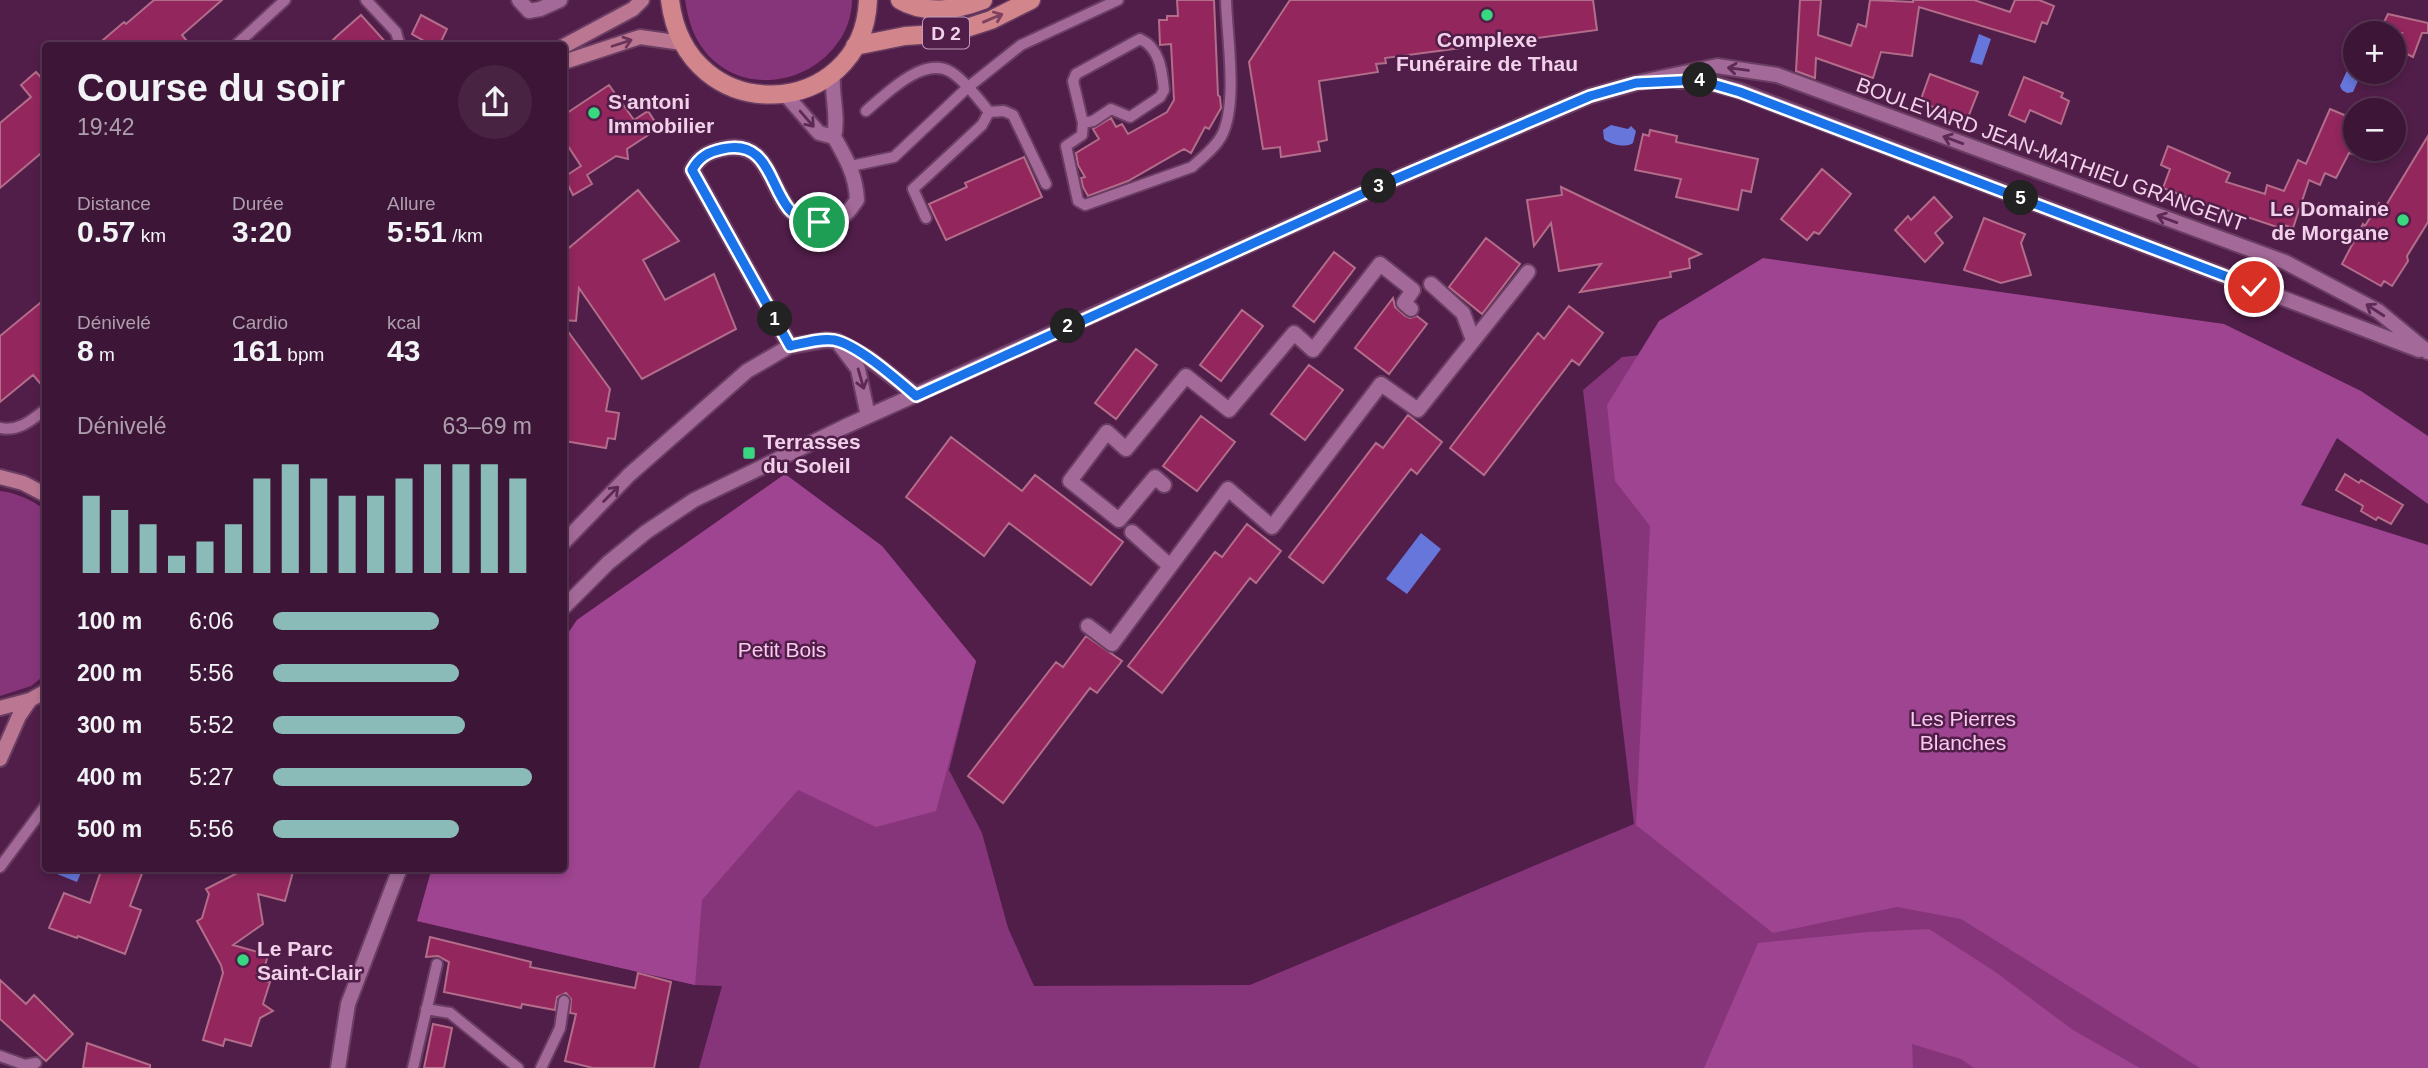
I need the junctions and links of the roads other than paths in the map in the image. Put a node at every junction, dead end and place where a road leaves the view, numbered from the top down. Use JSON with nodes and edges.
{"nodes":[{"id":1,"x":285,"y":0,"type":"edge"},
{"id":2,"x":366,"y":0,"type":"edge"},
{"id":3,"x":519,"y":0,"type":"edge"},
{"id":4,"x":560,"y":0,"type":"edge"},
{"id":5,"x":642,"y":0,"type":"edge"},
{"id":6,"x":670,"y":0,"type":"edge"},
{"id":7,"x":868,"y":0,"type":"edge"},
{"id":8,"x":900,"y":0,"type":"edge"},
{"id":9,"x":983,"y":0,"type":"edge"},
{"id":10,"x":1031,"y":0,"type":"edge"},
{"id":11,"x":1118,"y":0,"type":"edge"},
{"id":12,"x":1226,"y":0,"type":"edge"},
{"id":13,"x":239,"y":42,"type":"edge"},
{"id":14,"x":399,"y":42,"type":"edge"},
{"id":15,"x":682,"y":43,"type":"junction"},
{"id":16,"x":567,"y":44,"type":"edge"},
{"id":17,"x":855,"y":46,"type":"junction"},
{"id":18,"x":567,"y":61,"type":"edge"},
{"id":19,"x":833,"y":73,"type":"junction"},
{"id":20,"x":1636,"y":83,"type":"junction"},
{"id":21,"x":967,"y":88,"type":"junction"},
{"id":22,"x":785,"y":94,"type":"junction"},
{"id":23,"x":866,"y":111,"type":"dead end"},
{"id":24,"x":989,"y":112,"type":"junction"},
{"id":25,"x":1083,"y":123,"type":"junction"},
{"id":26,"x":834,"y":137,"type":"junction"},
{"id":27,"x":851,"y":166,"type":"junction"},
{"id":28,"x":1046,"y":184,"type":"dead end"},
{"id":29,"x":926,"y":218,"type":"dead end"},
{"id":30,"x":1528,"y":272,"type":"dead end"},
{"id":31,"x":1430,"y":284,"type":"dead end"},
{"id":32,"x":1411,"y":309,"type":"dead end"},
{"id":33,"x":1473,"y":340,"type":"junction"},
{"id":34,"x":837,"y":341,"type":"junction"},
{"id":35,"x":790,"y":346,"type":"junction"},
{"id":36,"x":2428,"y":353,"type":"edge"},
{"id":37,"x":916,"y":396,"type":"junction"},
{"id":38,"x":42,"y":412,"type":"edge"},
{"id":39,"x":869,"y":416,"type":"junction"},
{"id":40,"x":0,"y":428,"type":"edge"},
{"id":41,"x":0,"y":477,"type":"edge"},
{"id":42,"x":1164,"y":485,"type":"dead end"},
{"id":43,"x":42,"y":493,"type":"edge"},
{"id":44,"x":1132,"y":532,"type":"dead end"},
{"id":45,"x":567,"y":539,"type":"edge"},
{"id":46,"x":1170,"y":566,"type":"junction"},
{"id":47,"x":567,"y":604,"type":"edge"},
{"id":48,"x":1088,"y":626,"type":"dead end"},
{"id":49,"x":42,"y":693,"type":"edge"},
{"id":50,"x":30,"y":700,"type":"junction"},
{"id":51,"x":0,"y":708,"type":"edge"},
{"id":52,"x":0,"y":759,"type":"edge"},
{"id":53,"x":42,"y":810,"type":"edge"},
{"id":54,"x":0,"y":867,"type":"edge"},
{"id":55,"x":398,"y":872,"type":"edge"},
{"id":56,"x":437,"y":964,"type":"dead end"},
{"id":57,"x":564,"y":1002,"type":"dead end"},
{"id":58,"x":426,"y":1009,"type":"junction"},
{"id":59,"x":0,"y":1056,"type":"edge"},
{"id":60,"x":36,"y":1063,"type":"dead end"},
{"id":61,"x":338,"y":1068,"type":"edge"},
{"id":62,"x":413,"y":1068,"type":"edge"},
{"id":63,"x":518,"y":1068,"type":"edge"},
{"id":64,"x":541,"y":1068,"type":"edge"}],
"edges":[{"from":1,"to":13,"type":"lane"},
{"from":2,"to":14,"type":"lane"},
{"from":3,"to":4,"type":"street"},
{"from":5,"to":16,"type":"main road"},
{"from":6,"to":15,"type":"main road"},
{"from":7,"to":17,"type":"main road"},
{"from":8,"to":9,"type":"main road","number":"D 2"},
{"from":17,"to":10,"type":"main road","number":"D 2","one_way":true},
{"from":11,"to":21,"type":"lane"},
{"from":12,"to":25,"type":"lane"},
{"from":18,"to":15,"type":"main road","one_way":true},
{"from":15,"to":22,"type":"main road"},
{"from":17,"to":19,"type":"main road"},
{"from":19,"to":22,"type":"main road"},
{"from":19,"to":26,"type":"street"},
{"from":20,"to":36,"type":"street","name":"BOULEVARD JEAN-MATHIEU GRANGENT"},
{"from":36,"to":20,"type":"street","name":"BOULEVARD JEAN-MATHIEU GRANGENT","one_way":true},
{"from":20,"to":37,"type":"street","name":"BOULEVARD JEAN-MATHIEU GRANGENT"},
{"from":21,"to":23,"type":"lane"},
{"from":21,"to":24,"type":"lane"},
{"from":21,"to":27,"type":"lane"},
{"from":22,"to":26,"type":"street","one_way":true},
{"from":24,"to":28,"type":"lane"},
{"from":24,"to":29,"type":"lane"},
{"from":25,"to":25,"type":"lane"},
{"from":26,"to":27,"type":"street"},
{"from":27,"to":35,"type":"street"},
{"from":30,"to":33,"type":"street"},
{"from":31,"to":33,"type":"street"},
{"from":32,"to":42,"type":"street"},
{"from":33,"to":46,"type":"street"},
{"from":34,"to":35,"type":"street"},
{"from":34,"to":37,"type":"street"},
{"from":34,"to":39,"type":"street","one_way":true},
{"from":45,"to":35,"type":"street","one_way":true},
{"from":37,"to":39,"type":"street","name":"BOULEVARD JEAN-MATHIEU GRANGENT"},
{"from":38,"to":40,"type":"lane"},
{"from":39,"to":47,"type":"street","name":"BOULEVARD JEAN-MATHIEU GRANGENT"},
{"from":41,"to":43,"type":"main road"},
{"from":44,"to":46,"type":"street"},
{"from":46,"to":48,"type":"street"},
{"from":49,"to":50,"type":"main road"},
{"from":50,"to":51,"type":"main road"},
{"from":50,"to":52,"type":"main road"},
{"from":53,"to":54,"type":"lane"},
{"from":55,"to":61,"type":"street"},
{"from":56,"to":58,"type":"lane"},
{"from":57,"to":64,"type":"lane"},
{"from":58,"to":62,"type":"lane"},
{"from":58,"to":63,"type":"lane"},
{"from":59,"to":60,"type":"lane"}]}
